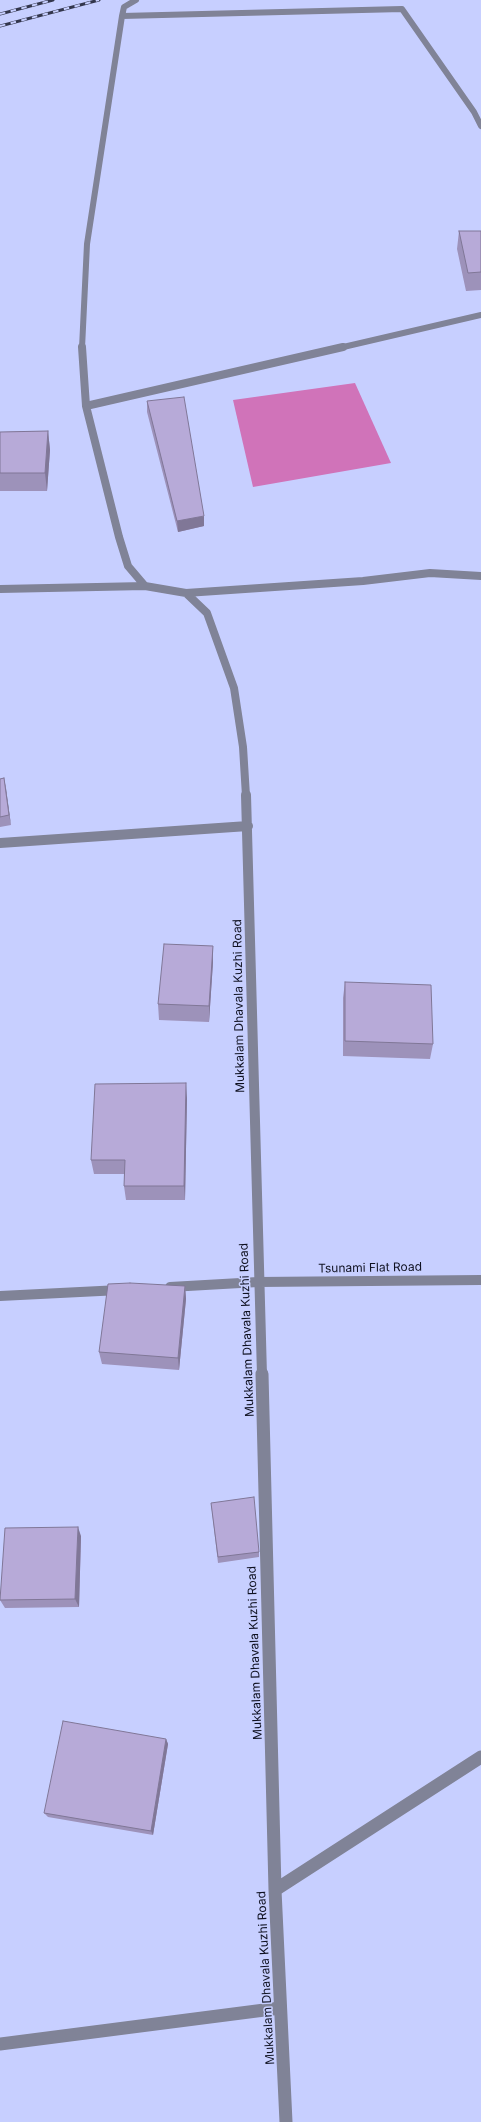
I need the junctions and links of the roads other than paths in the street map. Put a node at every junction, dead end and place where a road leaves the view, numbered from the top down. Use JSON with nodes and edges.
{"nodes":[{"id":1,"x":136,"y":0,"type":"edge"},
{"id":2,"x":122,"y":16,"type":"junction"},
{"id":3,"x":481,"y":126,"type":"edge"},
{"id":4,"x":481,"y":315,"type":"edge"},
{"id":5,"x":86,"y":406,"type":"junction"},
{"id":6,"x":481,"y":576,"type":"edge"},
{"id":7,"x":145,"y":586,"type":"junction"},
{"id":8,"x":0,"y":589,"type":"edge"},
{"id":9,"x":186,"y":592,"type":"junction"},
{"id":10,"x":248,"y":826,"type":"junction"},
{"id":11,"x":0,"y":843,"type":"edge"},
{"id":12,"x":481,"y":1280,"type":"edge"},
{"id":13,"x":258,"y":1282,"type":"junction"},
{"id":14,"x":157,"y":1288,"type":"edge"},
{"id":15,"x":133,"y":1289,"type":"edge"},
{"id":16,"x":0,"y":1296,"type":"edge"},
{"id":17,"x":481,"y":1757,"type":"edge"},
{"id":18,"x":275,"y":1890,"type":"junction"},
{"id":19,"x":280,"y":2008,"type":"junction"},
{"id":20,"x":0,"y":2044,"type":"edge"},
{"id":21,"x":286,"y":2122,"type":"edge"}],
"edges":[{"from":1,"to":2,"type":"street"},
{"from":2,"to":3,"type":"street"},
{"from":2,"to":5,"type":"street"},
{"from":4,"to":5,"type":"street"},
{"from":5,"to":7,"type":"street"},
{"from":6,"to":9,"type":"street"},
{"from":7,"to":8,"type":"street"},
{"from":7,"to":9,"type":"street"},
{"from":9,"to":10,"type":"street","name":"Mukkalam Dhavala Kuzhi Road"},
{"from":10,"to":11,"type":"street"},
{"from":10,"to":13,"type":"street","name":"Mukkalam Dhavala Kuzhi Road"},
{"from":12,"to":13,"type":"street","name":"Tsunami Flat Road"},
{"from":13,"to":14,"type":"street","name":"Tsunami Flat Road"},
{"from":13,"to":18,"type":"street","name":"Mukkalam Dhavala Kuzhi Road"},
{"from":15,"to":16,"type":"street"},
{"from":17,"to":18,"type":"street"},
{"from":18,"to":19,"type":"street","name":"Mukkalam Dhavala Kuzhi Road"},
{"from":19,"to":20,"type":"street"},
{"from":19,"to":21,"type":"street","name":"Mukkalam Dhavala Kuzhi Road"}]}
